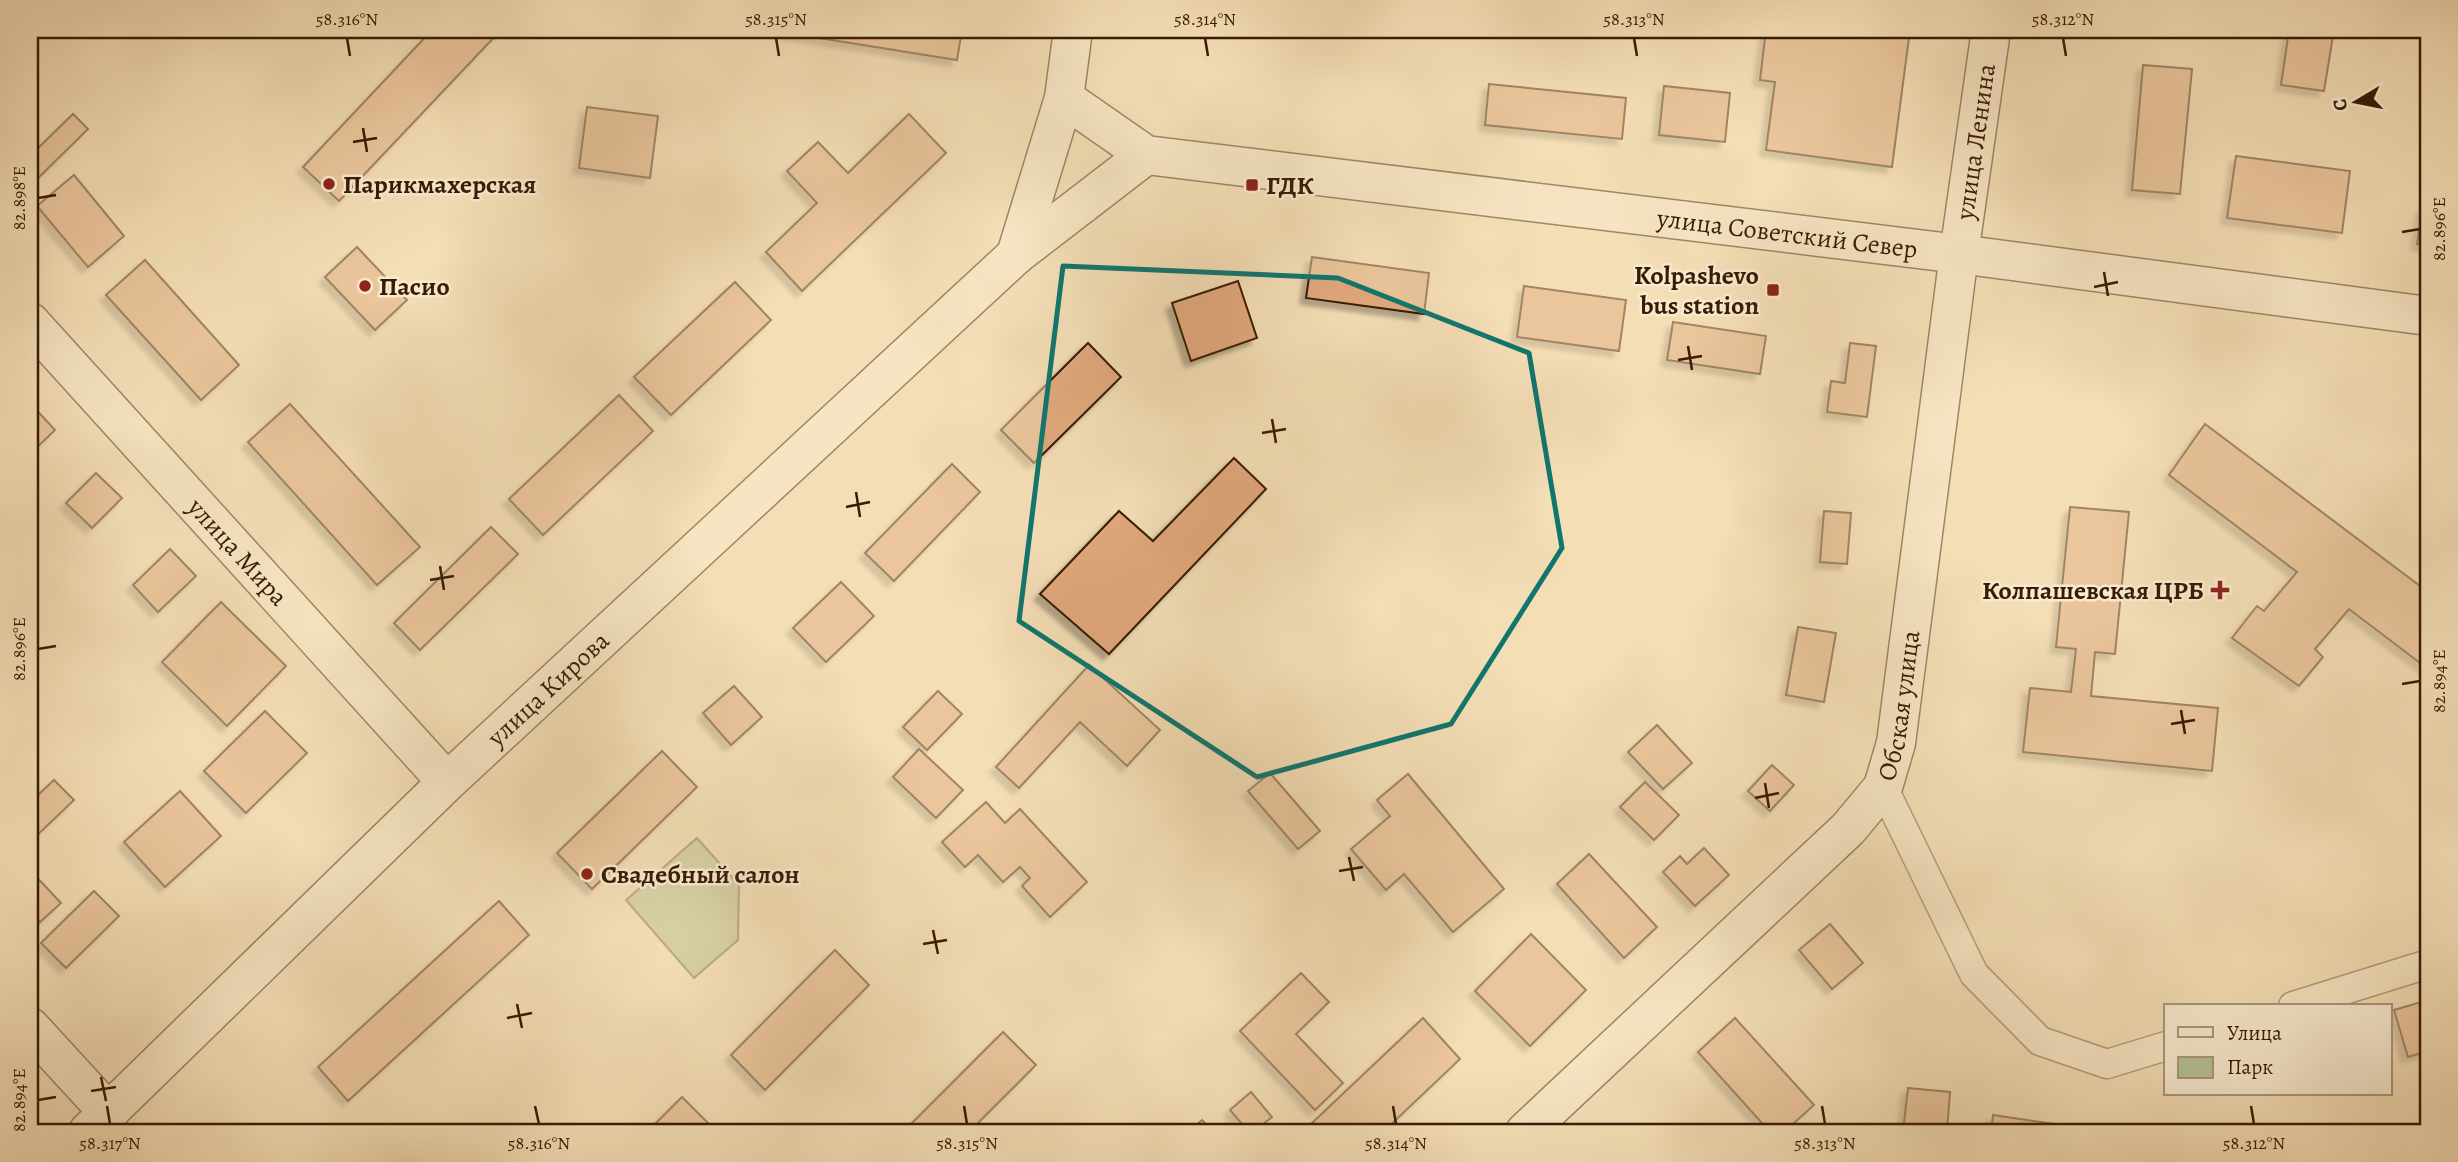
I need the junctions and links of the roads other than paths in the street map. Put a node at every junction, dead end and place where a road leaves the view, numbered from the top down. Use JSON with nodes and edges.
{"nodes":[{"id":1,"x":1073,"y":30,"type":"edge"},
{"id":2,"x":1991,"y":30,"type":"edge"},
{"id":3,"x":1065,"y":98,"type":"junction"},
{"id":4,"x":1146,"y":155,"type":"junction"},
{"id":5,"x":1959,"y":254,"type":"junction"},
{"id":6,"x":1016,"y":255,"type":"junction"},
{"id":7,"x":2428,"y":316,"type":"edge"},
{"id":8,"x":30,"y":322,"type":"edge"},
{"id":9,"x":447,"y":782,"type":"junction"},
{"id":10,"x":1882,"y":787,"type":"junction"},
{"id":11,"x":2428,"y":964,"type":"edge"},
{"id":12,"x":2299,"y":1004,"type":"edge"},
{"id":13,"x":30,"y":1027,"type":"edge"},
{"id":14,"x":2164,"y":1047,"type":"edge"},
{"id":15,"x":109,"y":1123,"type":"edge"},
{"id":16,"x":1525,"y":1132,"type":"edge"}],
"edges":[{"from":1,"to":3,"type":"street"},
{"from":2,"to":5,"type":"street","name":"улица Ленина"},
{"from":3,"to":4,"type":"street"},
{"from":3,"to":6,"type":"street"},
{"from":4,"to":5,"type":"street","name":"улица Советский Север"},
{"from":4,"to":6,"type":"street","name":"улица Кирова"},
{"from":5,"to":7,"type":"street","name":"улица Советский Север"},
{"from":5,"to":10,"type":"street","name":"Обская улица"},
{"from":6,"to":9,"type":"street","name":"улица Кирова"},
{"from":8,"to":9,"type":"street","name":"улица Мира"},
{"from":9,"to":15,"type":"street","name":"улица Кирова"},
{"from":10,"to":14,"type":"street"},
{"from":10,"to":16,"type":"street","name":"Обская улица"},
{"from":11,"to":12,"type":"street"},
{"from":13,"to":15,"type":"street"}]}
